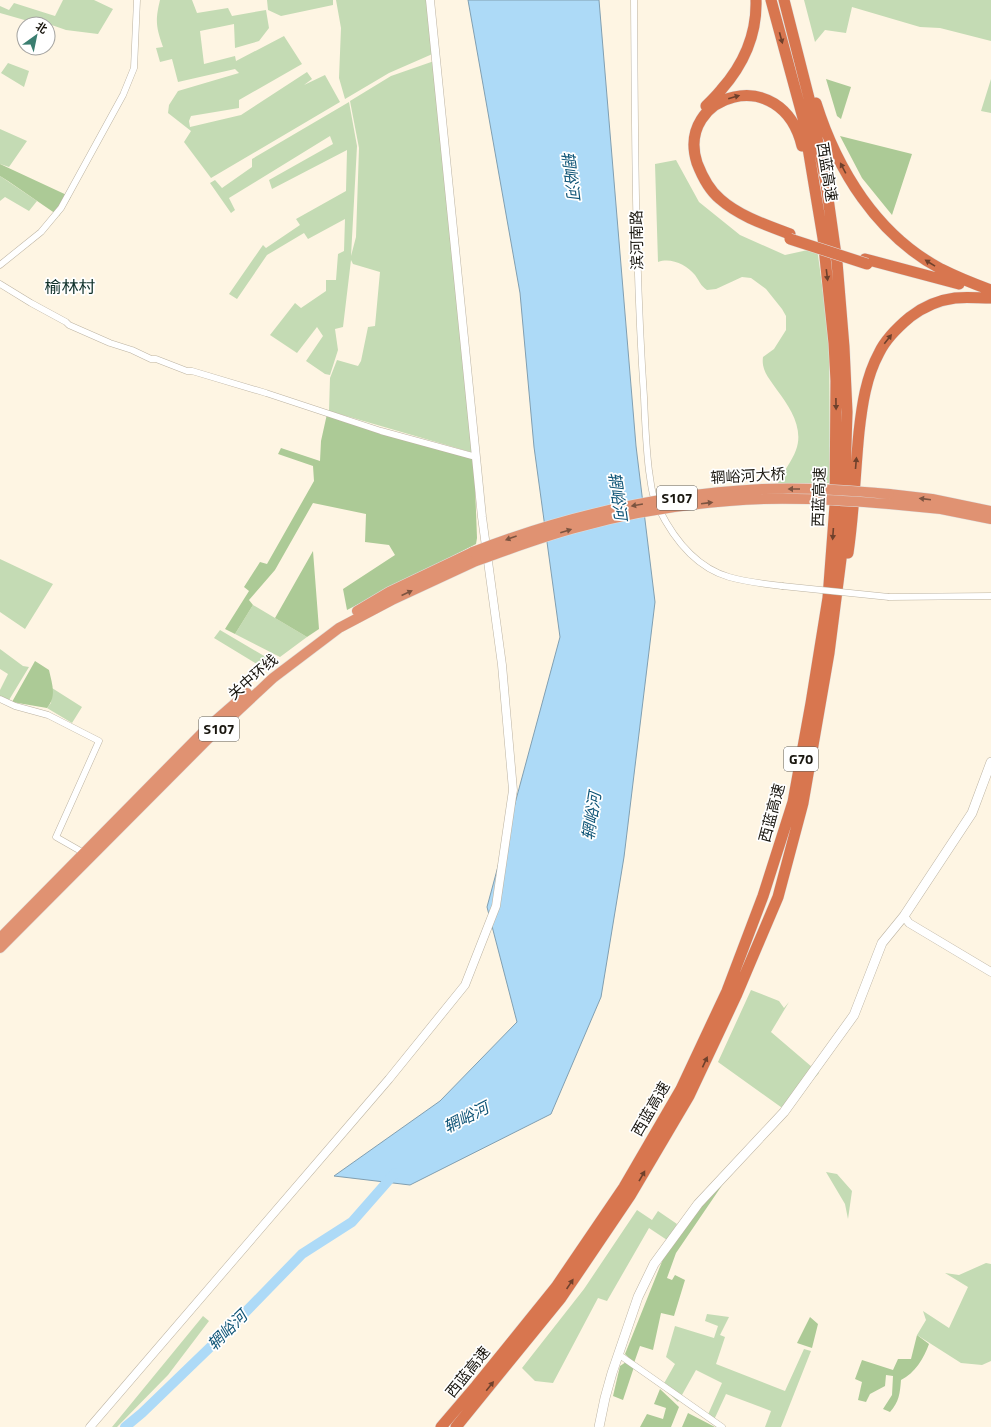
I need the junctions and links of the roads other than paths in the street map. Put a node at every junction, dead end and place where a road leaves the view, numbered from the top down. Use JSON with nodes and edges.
{"nodes":[{"id":1,"x":137,"y":0,"type":"edge"},
{"id":2,"x":430,"y":0,"type":"edge"},
{"id":3,"x":634,"y":0,"type":"edge"},
{"id":4,"x":756,"y":0,"type":"edge"},
{"id":5,"x":771,"y":0,"type":"edge"},
{"id":6,"x":785,"y":0,"type":"edge"},
{"id":7,"x":819,"y":213,"type":"junction"},
{"id":8,"x":790,"y":237,"type":"junction"},
{"id":9,"x":866,"y":261,"type":"junction"},
{"id":10,"x":0,"y":265,"type":"edge"},
{"id":11,"x":0,"y":284,"type":"edge"},
{"id":12,"x":991,"y":291,"type":"edge"},
{"id":13,"x":991,"y":298,"type":"edge"},
{"id":14,"x":476,"y":458,"type":"junction"},
{"id":15,"x":889,"y":499,"type":"junction"},
{"id":16,"x":991,"y":511,"type":"edge"},
{"id":17,"x":991,"y":520,"type":"edge"},
{"id":18,"x":474,"y":557,"type":"junction"},
{"id":19,"x":991,"y":596,"type":"edge"},
{"id":20,"x":828,"y":653,"type":"junction"},
{"id":21,"x":0,"y":699,"type":"edge"},
{"id":22,"x":991,"y":762,"type":"edge"},
{"id":23,"x":84,"y":853,"type":"junction"},
{"id":24,"x":904,"y":916,"type":"junction"},
{"id":25,"x":0,"y":938,"type":"edge"},
{"id":26,"x":0,"y":948,"type":"edge"},
{"id":27,"x":991,"y":972,"type":"edge"},
{"id":28,"x":618,"y":1354,"type":"junction"},
{"id":29,"x":476,"y":1386,"type":"junction"},
{"id":30,"x":480,"y":1399,"type":"junction"},
{"id":31,"x":90,"y":1427,"type":"edge"},
{"id":32,"x":438,"y":1427,"type":"edge"},
{"id":33,"x":441,"y":1427,"type":"edge"},
{"id":34,"x":456,"y":1427,"type":"edge"},
{"id":35,"x":460,"y":1427,"type":"edge"},
{"id":36,"x":599,"y":1427,"type":"edge"},
{"id":37,"x":722,"y":1427,"type":"edge"}],
"edges":[{"from":1,"to":10,"type":"street"},
{"from":2,"to":14,"type":"street"},
{"from":3,"to":19,"type":"street","name":"滨河南路","bridge":true},
{"from":4,"to":8,"type":"highway"},
{"from":5,"to":7,"type":"highway","name":"西蓝高速","number":"G70","one_way":true},
{"from":12,"to":6,"type":"highway","one_way":true},
{"from":6,"to":20,"type":"highway","name":"西蓝高速","number":"G70"},
{"from":8,"to":7,"type":"highway","one_way":true},
{"from":7,"to":29,"type":"highway","name":"西蓝高速","number":"G70","one_way":true},
{"from":8,"to":9,"type":"highway"},
{"from":9,"to":12,"type":"highway"},
{"from":9,"to":13,"type":"highway"},
{"from":11,"to":14,"type":"street"},
{"from":20,"to":13,"type":"highway","one_way":true},
{"from":14,"to":31,"type":"street"},
{"from":16,"to":15,"type":"highway","number":"S107","one_way":true},
{"from":15,"to":17,"type":"highway","number":"S107"},
{"from":15,"to":18,"type":"highway","name":"辋峪河大桥","number":"S107","bridge":true},
{"from":18,"to":23,"type":"highway","name":"关中环线","number":"S107"},
{"from":26,"to":18,"type":"highway","name":"关中环线","number":"S107","one_way":true},
{"from":30,"to":20,"type":"highway","name":"西蓝高速","number":"G70","one_way":true},
{"from":21,"to":23,"type":"street"},
{"from":22,"to":24,"type":"main road"},
{"from":23,"to":25,"type":"highway","name":"关中环线","number":"S107"},
{"from":24,"to":27,"type":"street"},
{"from":24,"to":28,"type":"main road"},
{"from":28,"to":36,"type":"main road"},
{"from":28,"to":37,"type":"street"},
{"from":29,"to":32,"type":"highway"},
{"from":29,"to":33,"type":"highway","name":"西蓝高速","number":"G70"},
{"from":30,"to":34,"type":"highway","name":"西蓝高速","number":"G70"},
{"from":30,"to":35,"type":"highway"}]}
